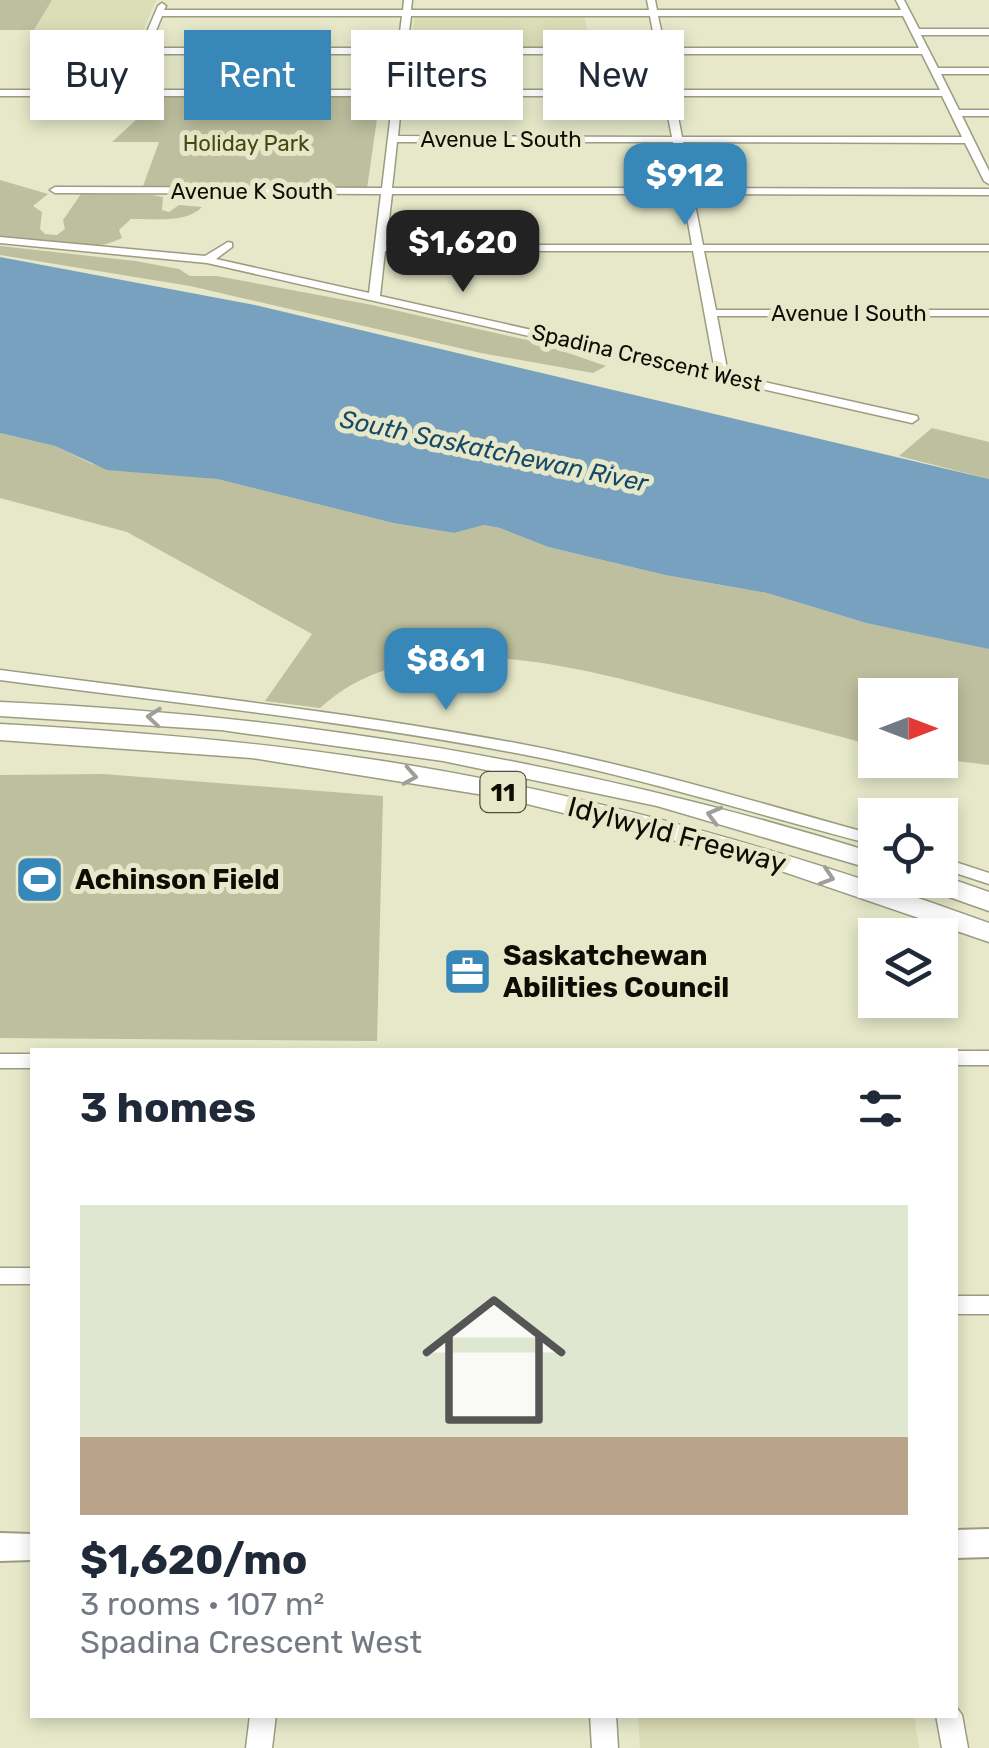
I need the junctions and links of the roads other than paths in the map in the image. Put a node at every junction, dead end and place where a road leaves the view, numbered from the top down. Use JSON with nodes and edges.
{"nodes":[{"id":1,"x":408,"y":0,"type":"edge"},
{"id":2,"x":900,"y":0,"type":"edge"},
{"id":3,"x":163,"y":2,"type":"edge"},
{"id":4,"x":652,"y":6,"type":"edge"},
{"id":5,"x":159,"y":12,"type":"junction"},
{"id":6,"x":407,"y":12,"type":"junction"},
{"id":7,"x":906,"y":13,"type":"junction"},
{"id":8,"x":152,"y":30,"type":"edge"},
{"id":9,"x":405,"y":30,"type":"edge"},
{"id":10,"x":916,"y":32,"type":"junction"},
{"id":11,"x":989,"y":32,"type":"edge"},
{"id":12,"x":164,"y":51,"type":"edge"},
{"id":13,"x":351,"y":51,"type":"edge"},
{"id":14,"x":684,"y":51,"type":"edge"},
{"id":15,"x":925,"y":51,"type":"junction"},
{"id":16,"x":936,"y":71,"type":"junction"},
{"id":17,"x":989,"y":71,"type":"edge"},
{"id":18,"x":0,"y":93,"type":"edge"},
{"id":19,"x":30,"y":93,"type":"edge"},
{"id":20,"x":164,"y":93,"type":"edge"},
{"id":21,"x":351,"y":93,"type":"edge"},
{"id":22,"x":684,"y":93,"type":"edge"},
{"id":23,"x":946,"y":93,"type":"junction"},
{"id":24,"x":956,"y":113,"type":"junction"},
{"id":25,"x":989,"y":113,"type":"edge"},
{"id":26,"x":396,"y":120,"type":"edge"},
{"id":27,"x":673,"y":120,"type":"edge"},
{"id":28,"x":394,"y":139,"type":"junction"},
{"id":29,"x":676,"y":140,"type":"junction"},
{"id":30,"x":968,"y":140,"type":"junction"},
{"id":31,"x":984,"y":159,"type":"edge"},
{"id":32,"x":989,"y":181,"type":"edge"},
{"id":33,"x":55,"y":190,"type":"dead end"},
{"id":34,"x":387,"y":191,"type":"junction"},
{"id":35,"x":687,"y":191,"type":"junction"},
{"id":36,"x":989,"y":192,"type":"edge"},
{"id":37,"x":0,"y":240,"type":"edge"},
{"id":38,"x":228,"y":245,"type":"dead end"},
{"id":39,"x":381,"y":248,"type":"junction"},
{"id":40,"x":698,"y":248,"type":"junction"},
{"id":41,"x":989,"y":248,"type":"edge"},
{"id":42,"x":206,"y":260,"type":"junction"},
{"id":43,"x":375,"y":295,"type":"junction"},
{"id":44,"x":710,"y":313,"type":"junction"},
{"id":45,"x":989,"y":313,"type":"edge"},
{"id":46,"x":722,"y":374,"type":"junction"},
{"id":47,"x":912,"y":419,"type":"dead end"},
{"id":48,"x":0,"y":675,"type":"edge"},
{"id":49,"x":0,"y":709,"type":"edge"},
{"id":50,"x":0,"y":732,"type":"edge"},
{"id":51,"x":0,"y":742,"type":"edge"},
{"id":52,"x":365,"y":768,"type":"junction"},
{"id":53,"x":858,"y":835,"type":"edge"},
{"id":54,"x":858,"y":857,"type":"edge"},
{"id":55,"x":958,"y":868,"type":"edge"},
{"id":56,"x":989,"y":878,"type":"edge"},
{"id":57,"x":958,"y":891,"type":"edge"},
{"id":58,"x":989,"y":902,"type":"edge"},
{"id":59,"x":989,"y":933,"type":"edge"},
{"id":60,"x":958,"y":1058,"type":"edge"},
{"id":61,"x":989,"y":1058,"type":"edge"},
{"id":62,"x":0,"y":1061,"type":"edge"},
{"id":63,"x":30,"y":1061,"type":"edge"},
{"id":64,"x":0,"y":1276,"type":"edge"},
{"id":65,"x":30,"y":1276,"type":"edge"},
{"id":66,"x":958,"y":1305,"type":"edge"},
{"id":67,"x":989,"y":1305,"type":"edge"},
{"id":68,"x":989,"y":1543,"type":"edge"},
{"id":69,"x":958,"y":1544,"type":"edge"},
{"id":70,"x":30,"y":1546,"type":"edge"},
{"id":71,"x":0,"y":1547,"type":"edge"},
{"id":72,"x":262,"y":1718,"type":"edge"},
{"id":73,"x":604,"y":1718,"type":"edge"},
{"id":74,"x":950,"y":1718,"type":"edge"},
{"id":75,"x":259,"y":1748,"type":"edge"},
{"id":76,"x":605,"y":1748,"type":"edge"},
{"id":77,"x":955,"y":1748,"type":"edge"}],
"edges":[{"from":1,"to":6,"type":"street"},
{"from":2,"to":7,"type":"street"},
{"from":3,"to":5,"type":"street"},
{"from":4,"to":6,"type":"street"},
{"from":4,"to":7,"type":"street"},
{"from":5,"to":6,"type":"street"},
{"from":5,"to":8,"type":"street"},
{"from":6,"to":9,"type":"street"},
{"from":7,"to":10,"type":"street"},
{"from":10,"to":11,"type":"street"},
{"from":10,"to":15,"type":"street"},
{"from":12,"to":13,"type":"street"},
{"from":14,"to":15,"type":"street"},
{"from":15,"to":16,"type":"street"},
{"from":16,"to":17,"type":"street"},
{"from":16,"to":23,"type":"street"},
{"from":18,"to":19,"type":"street"},
{"from":20,"to":21,"type":"street"},
{"from":22,"to":23,"type":"street"},
{"from":23,"to":24,"type":"street"},
{"from":24,"to":25,"type":"street"},
{"from":24,"to":30,"type":"street"},
{"from":26,"to":28,"type":"street"},
{"from":27,"to":29,"type":"street"},
{"from":28,"to":29,"type":"street","name":"Avenue L South"},
{"from":28,"to":34,"type":"street"},
{"from":29,"to":30,"type":"street","name":"Avenue L South"},
{"from":29,"to":35,"type":"street"},
{"from":30,"to":31,"type":"street"},
{"from":31,"to":32,"type":"street"},
{"from":33,"to":34,"type":"street","name":"Avenue K South"},
{"from":34,"to":35,"type":"street","name":"Avenue K South"},
{"from":34,"to":39,"type":"street"},
{"from":35,"to":36,"type":"street","name":"Avenue K South"},
{"from":35,"to":40,"type":"street"},
{"from":37,"to":42,"type":"street","name":"Spadina Crescent West"},
{"from":38,"to":42,"type":"street"},
{"from":39,"to":40,"type":"street"},
{"from":39,"to":43,"type":"street"},
{"from":40,"to":41,"type":"street"},
{"from":40,"to":44,"type":"street"},
{"from":42,"to":43,"type":"street","name":"Spadina Crescent West"},
{"from":43,"to":46,"type":"street","name":"Spadina Crescent West"},
{"from":44,"to":45,"type":"street","name":"Avenue I South"},
{"from":44,"to":46,"type":"street"},
{"from":46,"to":47,"type":"street","name":"Spadina Crescent West"},
{"from":48,"to":53,"type":"street"},
{"from":54,"to":49,"type":"highway","name":"Idylwyld Freeway","number":"11","one_way":true},
{"from":50,"to":52,"type":"highway","name":"Idylwyld Freeway","number":"11"},
{"from":51,"to":52,"type":"highway"},
{"from":52,"to":59,"type":"highway","name":"Idylwyld Freeway","number":"11","one_way":true},
{"from":55,"to":56,"type":"street"},
{"from":57,"to":58,"type":"highway"},
{"from":60,"to":61,"type":"street"},
{"from":62,"to":63,"type":"street"},
{"from":64,"to":65,"type":"street"},
{"from":66,"to":67,"type":"street"},
{"from":68,"to":69,"type":"main road"},
{"from":70,"to":71,"type":"main road"},
{"from":72,"to":75,"type":"street"},
{"from":73,"to":76,"type":"street"},
{"from":74,"to":77,"type":"street"}]}
